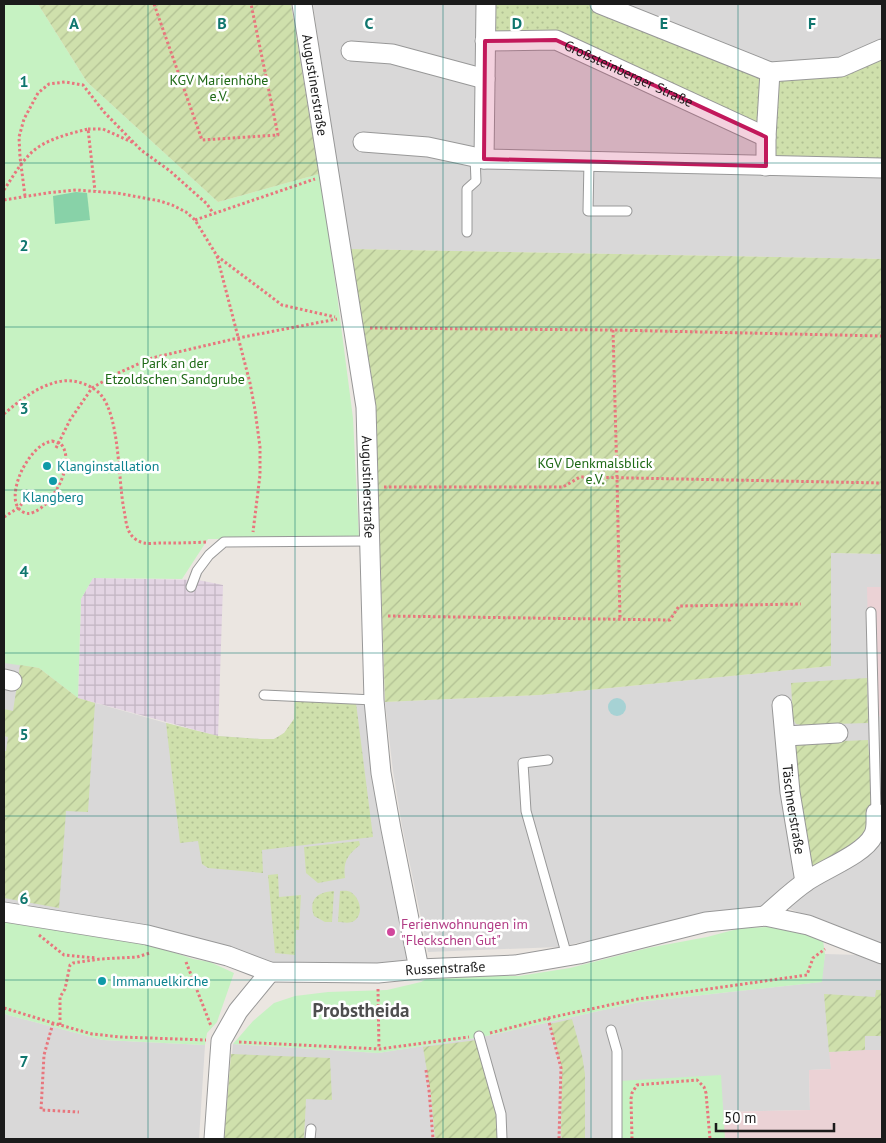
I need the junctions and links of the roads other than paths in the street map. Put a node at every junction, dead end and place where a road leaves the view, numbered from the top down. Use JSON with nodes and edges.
{"nodes":[{"id":1,"x":302,"y":4,"type":"edge"},
{"id":2,"x":600,"y":4,"type":"edge"},
{"id":3,"x":483,"y":5,"type":"edge"},
{"id":4,"x":485,"y":42,"type":"junction"},
{"id":5,"x":882,"y":49,"type":"edge"},
{"id":6,"x":351,"y":51,"type":"dead end"},
{"id":7,"x":770,"y":72,"type":"junction"},
{"id":8,"x":485,"y":79,"type":"junction"},
{"id":9,"x":766,"y":137,"type":"junction"},
{"id":10,"x":363,"y":142,"type":"dead end"},
{"id":11,"x":480,"y":158,"type":"junction"},
{"id":12,"x":589,"y":161,"type":"junction"},
{"id":13,"x":766,"y":166,"type":"junction"},
{"id":14,"x":882,"y":168,"type":"edge"},
{"id":15,"x":627,"y":211,"type":"dead end"},
{"id":16,"x":467,"y":232,"type":"dead end"},
{"id":17,"x":370,"y":542,"type":"junction"},
{"id":18,"x":191,"y":587,"type":"dead end"},
{"id":19,"x":871,"y":612,"type":"dead end"},
{"id":20,"x":264,"y":695,"type":"dead end"},
{"id":21,"x":374,"y":700,"type":"junction"},
{"id":22,"x":782,"y":706,"type":"dead end"},
{"id":23,"x":838,"y":733,"type":"dead end"},
{"id":24,"x":786,"y":736,"type":"junction"},
{"id":25,"x":879,"y":757,"type":"edge"},
{"id":26,"x":548,"y":760,"type":"dead end"},
{"id":27,"x":876,"y":813,"type":"joint"},
{"id":28,"x":805,"y":882,"type":"junction"},
{"id":29,"x":4,"y":912,"type":"edge"},
{"id":30,"x":765,"y":916,"type":"junction"},
{"id":31,"x":882,"y":954,"type":"edge"},
{"id":32,"x":567,"y":956,"type":"junction"},
{"id":33,"x":419,"y":969,"type":"junction"},
{"id":34,"x":270,"y":972,"type":"junction"},
{"id":35,"x":611,"y":1030,"type":"dead end"},
{"id":36,"x":479,"y":1036,"type":"road end"},
{"id":37,"x":311,"y":1128,"type":"dead end"},
{"id":38,"x":214,"y":1139,"type":"edge"},
{"id":39,"x":310,"y":1139,"type":"edge"},
{"id":40,"x":502,"y":1139,"type":"edge"},
{"id":41,"x":617,"y":1139,"type":"edge"}],
"edges":[{"from":1,"to":17,"type":"street","name":"Augustinerstraße"},
{"from":2,"to":7,"type":"street"},
{"from":3,"to":4,"type":"street"},
{"from":4,"to":8,"type":"street"},
{"from":4,"to":9,"type":"street","name":"Großsteinberger Straße"},
{"from":5,"to":7,"type":"street"},
{"from":6,"to":8,"type":"street"},
{"from":7,"to":9,"type":"street"},
{"from":8,"to":11,"type":"street"},
{"from":9,"to":13,"type":"street"},
{"from":10,"to":11,"type":"street"},
{"from":11,"to":12,"type":"street"},
{"from":11,"to":16,"type":"lane"},
{"from":12,"to":13,"type":"street"},
{"from":12,"to":15,"type":"lane"},
{"from":13,"to":14,"type":"street"},
{"from":17,"to":18,"type":"lane"},
{"from":17,"to":21,"type":"street","name":"Augustinerstraße"},
{"from":19,"to":25,"type":"lane"},
{"from":20,"to":21,"type":"lane"},
{"from":21,"to":33,"type":"street","name":"Augustinerstraße"},
{"from":22,"to":24,"type":"street","name":"Täschnerstraße"},
{"from":23,"to":24,"type":"street"},
{"from":24,"to":28,"type":"street","name":"Täschnerstraße"},
{"from":25,"to":27,"type":"lane"},
{"from":26,"to":32,"type":"lane"},
{"from":27,"to":28,"type":"street"},
{"from":28,"to":30,"type":"street"},
{"from":29,"to":34,"type":"street","name":"Russenstraße"},
{"from":30,"to":31,"type":"street","name":"Russenstraße"},
{"from":30,"to":32,"type":"street","name":"Russenstraße"},
{"from":32,"to":33,"type":"street","name":"Russenstraße"},
{"from":33,"to":34,"type":"street","name":"Russenstraße"},
{"from":34,"to":38,"type":"street"},
{"from":35,"to":41,"type":"lane"},
{"from":36,"to":40,"type":"lane"},
{"from":37,"to":39,"type":"lane"}]}
